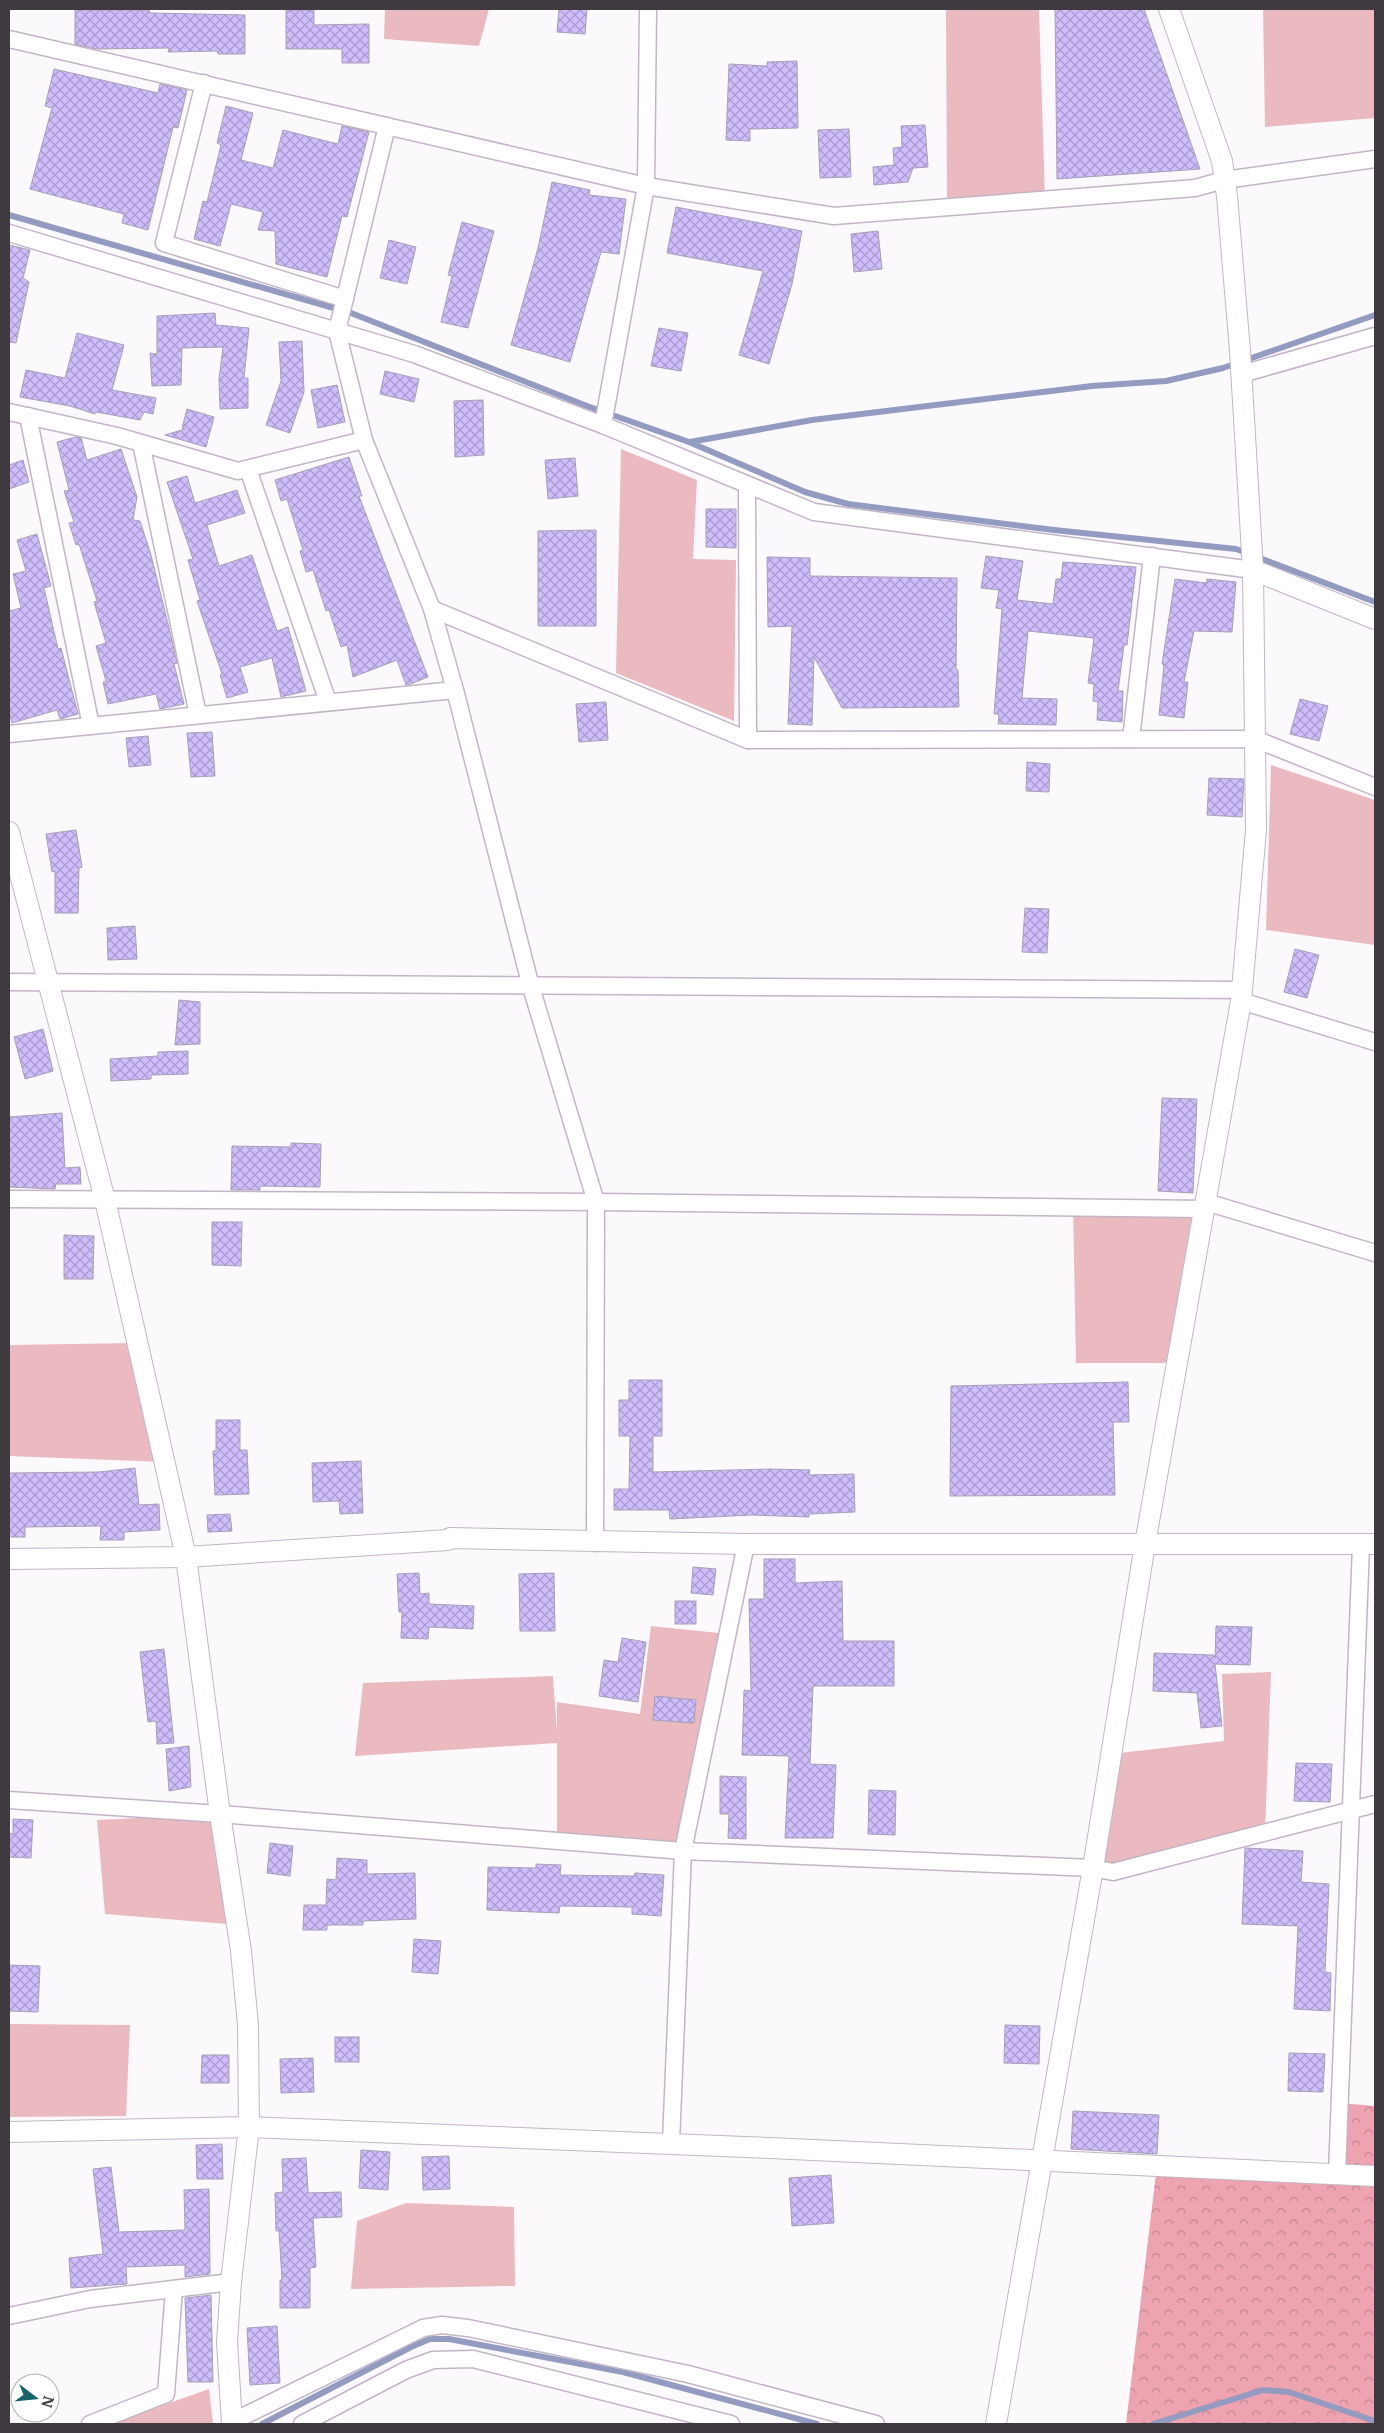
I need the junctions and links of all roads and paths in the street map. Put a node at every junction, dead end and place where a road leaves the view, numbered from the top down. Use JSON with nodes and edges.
{"nodes":[{"id":1,"x":648,"y":9,"type":"edge"},
{"id":2,"x":1169,"y":9,"type":"edge"},
{"id":3,"x":9,"y":39,"type":"edge"},
{"id":4,"x":204,"y":84,"type":"junction"},
{"id":5,"x":387,"y":126,"type":"junction"},
{"id":6,"x":1375,"y":159,"type":"edge"},
{"id":7,"x":1224,"y":180,"type":"junction"},
{"id":8,"x":646,"y":186,"type":"junction"},
{"id":9,"x":9,"y":233,"type":"edge"},
{"id":10,"x":345,"y":299,"type":"junction"},
{"id":11,"x":337,"y":331,"type":"junction"},
{"id":12,"x":1375,"y":336,"type":"edge"},
{"id":13,"x":1242,"y":374,"type":"junction"},
{"id":14,"x":9,"y":412,"type":"edge"},
{"id":15,"x":28,"y":416,"type":"junction"},
{"id":16,"x":602,"y":425,"type":"junction"},
{"id":17,"x":364,"y":440,"type":"junction"},
{"id":18,"x":141,"y":443,"type":"junction"},
{"id":19,"x":248,"y":469,"type":"junction"},
{"id":20,"x":747,"y":485,"type":"junction"},
{"id":21,"x":1152,"y":556,"type":"junction"},
{"id":22,"x":1253,"y":570,"type":"junction"},
{"id":23,"x":432,"y":609,"type":"junction"},
{"id":24,"x":1375,"y":619,"type":"edge"},
{"id":25,"x":456,"y":690,"type":"junction"},
{"id":26,"x":328,"y":702,"type":"junction"},
{"id":27,"x":198,"y":715,"type":"junction"},
{"id":28,"x":92,"y":726,"type":"junction"},
{"id":29,"x":9,"y":734,"type":"edge"},
{"id":30,"x":1131,"y":739,"type":"junction"},
{"id":31,"x":1255,"y":739,"type":"junction"},
{"id":32,"x":748,"y":740,"type":"junction"},
{"id":33,"x":1375,"y":788,"type":"edge"},
{"id":34,"x":9,"y":832,"type":"edge"},
{"id":35,"x":9,"y":982,"type":"edge"},
{"id":36,"x":47,"y":982,"type":"junction"},
{"id":37,"x":531,"y":987,"type":"junction"},
{"id":38,"x":1242,"y":996,"type":"junction"},
{"id":39,"x":1375,"y":1042,"type":"edge"},
{"id":40,"x":9,"y":1199,"type":"edge"},
{"id":41,"x":105,"y":1200,"type":"junction"},
{"id":42,"x":596,"y":1202,"type":"junction"},
{"id":43,"x":1205,"y":1205,"type":"junction"},
{"id":44,"x":1375,"y":1253,"type":"edge"},
{"id":45,"x":595,"y":1543,"type":"junction"},
{"id":46,"x":746,"y":1544,"type":"junction"},
{"id":47,"x":1146,"y":1544,"type":"junction"},
{"id":48,"x":1368,"y":1545,"type":"edge"},
{"id":49,"x":186,"y":1557,"type":"junction"},
{"id":50,"x":9,"y":1559,"type":"edge"},
{"id":51,"x":9,"y":1800,"type":"edge"},
{"id":52,"x":1375,"y":1804,"type":"edge"},
{"id":53,"x":1350,"y":1810,"type":"junction"},
{"id":54,"x":220,"y":1814,"type":"junction"},
{"id":55,"x":683,"y":1851,"type":"junction"},
{"id":56,"x":1093,"y":1868,"type":"junction"},
{"id":57,"x":249,"y":2126,"type":"junction"},
{"id":58,"x":9,"y":2132,"type":"edge"},
{"id":59,"x":671,"y":2143,"type":"junction"},
{"id":60,"x":1041,"y":2160,"type":"junction"},
{"id":61,"x":1337,"y":2174,"type":"junction"},
{"id":62,"x":1375,"y":2176,"type":"edge"},
{"id":63,"x":231,"y":2282,"type":"junction"},
{"id":64,"x":174,"y":2289,"type":"junction"},
{"id":65,"x":9,"y":2316,"type":"edge"},
{"id":66,"x":232,"y":2423,"type":"edge"},
{"id":67,"x":90,"y":2424,"type":"edge"},
{"id":68,"x":302,"y":2424,"type":"edge"},
{"id":69,"x":731,"y":2424,"type":"edge"},
{"id":70,"x":876,"y":2424,"type":"edge"},
{"id":71,"x":996,"y":2424,"type":"edge"}],
"edges":[{"from":1,"to":8,"type":"street"},
{"from":2,"to":7,"type":"street"},
{"from":3,"to":4,"type":"street"},
{"from":4,"to":5,"type":"street"},
{"from":4,"to":10,"type":"street"},
{"from":5,"to":8,"type":"street"},
{"from":5,"to":10,"type":"street"},
{"from":6,"to":7,"type":"street"},
{"from":7,"to":8,"type":"street"},
{"from":7,"to":13,"type":"street"},
{"from":8,"to":16,"type":"street"},
{"from":9,"to":11,"type":"street"},
{"from":10,"to":11,"type":"street"},
{"from":11,"to":16,"type":"street"},
{"from":11,"to":17,"type":"street"},
{"from":12,"to":13,"type":"street"},
{"from":13,"to":22,"type":"street"},
{"from":14,"to":15,"type":"street"},
{"from":15,"to":18,"type":"street"},
{"from":15,"to":28,"type":"street"},
{"from":16,"to":20,"type":"street"},
{"from":17,"to":19,"type":"street"},
{"from":17,"to":23,"type":"street"},
{"from":18,"to":19,"type":"street"},
{"from":18,"to":27,"type":"street"},
{"from":19,"to":26,"type":"street"},
{"from":20,"to":21,"type":"street"},
{"from":20,"to":32,"type":"street"},
{"from":21,"to":22,"type":"street"},
{"from":21,"to":30,"type":"street"},
{"from":22,"to":24,"type":"street"},
{"from":22,"to":31,"type":"street"},
{"from":23,"to":25,"type":"street"},
{"from":23,"to":32,"type":"street"},
{"from":25,"to":26,"type":"street"},
{"from":25,"to":37,"type":"street"},
{"from":26,"to":27,"type":"street"},
{"from":27,"to":28,"type":"street"},
{"from":28,"to":29,"type":"street"},
{"from":30,"to":31,"type":"street"},
{"from":30,"to":32,"type":"street"},
{"from":31,"to":33,"type":"street"},
{"from":31,"to":38,"type":"street"},
{"from":34,"to":36,"type":"street"},
{"from":35,"to":36,"type":"street"},
{"from":36,"to":37,"type":"street"},
{"from":36,"to":41,"type":"street"},
{"from":37,"to":38,"type":"street"},
{"from":37,"to":42,"type":"street"},
{"from":38,"to":39,"type":"street"},
{"from":38,"to":43,"type":"street"},
{"from":40,"to":41,"type":"street"},
{"from":41,"to":42,"type":"street"},
{"from":41,"to":49,"type":"street"},
{"from":42,"to":43,"type":"street"},
{"from":42,"to":45,"type":"street"},
{"from":43,"to":44,"type":"street"},
{"from":43,"to":47,"type":"street"},
{"from":45,"to":46,"type":"street"},
{"from":45,"to":49,"type":"street"},
{"from":46,"to":47,"type":"street"},
{"from":46,"to":55,"type":"street"},
{"from":47,"to":48,"type":"street"},
{"from":47,"to":56,"type":"street"},
{"from":48,"to":53,"type":"street"},
{"from":49,"to":50,"type":"street"},
{"from":49,"to":54,"type":"street"},
{"from":51,"to":54,"type":"street"},
{"from":52,"to":53,"type":"street"},
{"from":53,"to":56,"type":"street"},
{"from":53,"to":61,"type":"street"},
{"from":54,"to":55,"type":"street"},
{"from":54,"to":57,"type":"street"},
{"from":55,"to":56,"type":"street"},
{"from":55,"to":59,"type":"street"},
{"from":56,"to":60,"type":"street"},
{"from":57,"to":58,"type":"street"},
{"from":57,"to":59,"type":"street"},
{"from":57,"to":63,"type":"street"},
{"from":59,"to":60,"type":"street"},
{"from":60,"to":61,"type":"street"},
{"from":60,"to":71,"type":"street"},
{"from":61,"to":62,"type":"street"},
{"from":63,"to":64,"type":"street"},
{"from":63,"to":66,"type":"street"},
{"from":64,"to":65,"type":"street"},
{"from":64,"to":67,"type":"street"},
{"from":66,"to":70,"type":"street"},
{"from":68,"to":69,"type":"street"}]}
